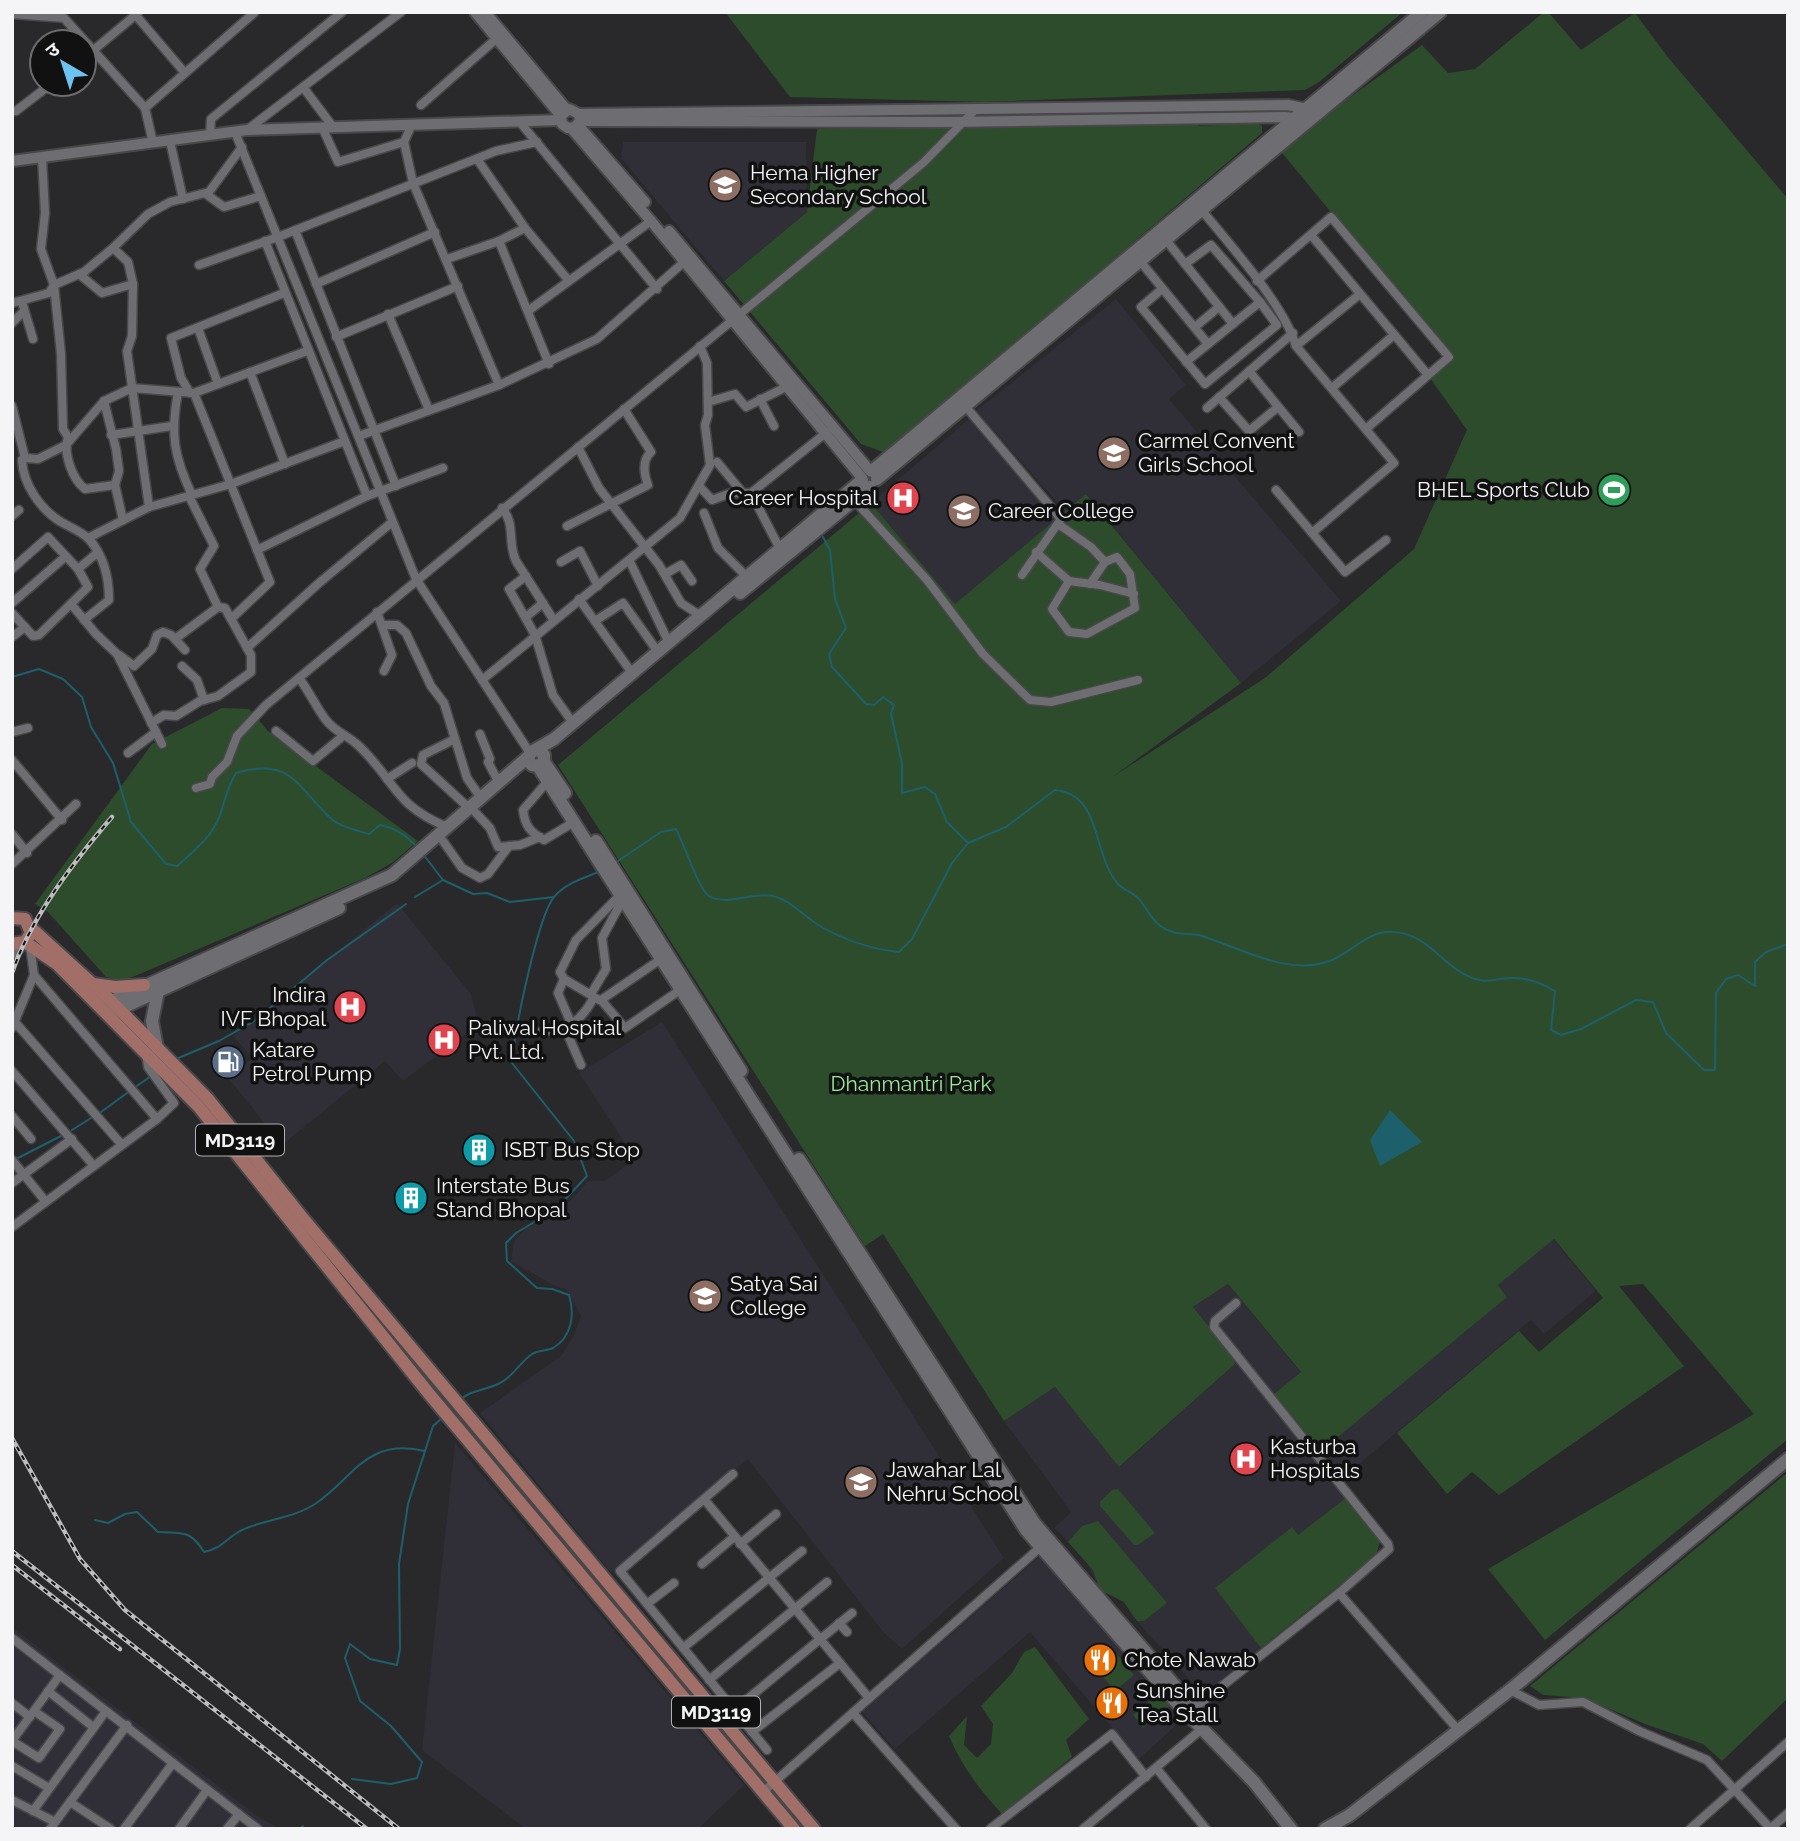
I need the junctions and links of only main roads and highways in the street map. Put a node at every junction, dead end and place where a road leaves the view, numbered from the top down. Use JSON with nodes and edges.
{"nodes":[{"id":1,"x":1422,"y":12,"type":"edge"},
{"id":2,"x":1440,"y":12,"type":"edge"},
{"id":3,"x":1309,"y":115,"type":"junction"},
{"id":4,"x":1237,"y":174,"type":"junction"},
{"id":5,"x":1198,"y":206,"type":"junction"},
{"id":6,"x":1098,"y":290,"type":"junction"},
{"id":7,"x":869,"y":478,"type":"junction"},
{"id":8,"x":536,"y":758,"type":"junction"},
{"id":9,"x":473,"y":811,"type":"junction"},
{"id":10,"x":428,"y":848,"type":"junction"},
{"id":11,"x":415,"y":860,"type":"junction"},
{"id":12,"x":603,"y":860,"type":"junction"},
{"id":13,"x":614,"y":876,"type":"junction"},
{"id":14,"x":635,"y":910,"type":"junction"},
{"id":15,"x":13,"y":917,"type":"edge"},
{"id":16,"x":31,"y":928,"type":"junction"},
{"id":17,"x":18,"y":949,"type":"edge"},
{"id":18,"x":93,"y":984,"type":"junction"},
{"id":19,"x":144,"y":985,"type":"junction"},
{"id":20,"x":158,"y":991,"type":"junction"},
{"id":21,"x":694,"y":1005,"type":"junction"},
{"id":22,"x":109,"y":1008,"type":"junction"},
{"id":23,"x":159,"y":1063,"type":"junction"},
{"id":24,"x":1788,"y":1459,"type":"edge"},
{"id":25,"x":1350,"y":1815,"type":"junction"},
{"id":26,"x":794,"y":1829,"type":"edge"},
{"id":27,"x":814,"y":1829,"type":"edge"},
{"id":28,"x":1292,"y":1829,"type":"edge"},
{"id":29,"x":1325,"y":1829,"type":"edge"},
{"id":30,"x":1338,"y":1829,"type":"edge"}],
"edges":[{"from":1,"to":3,"type":"main road"},
{"from":2,"to":3,"type":"main road"},
{"from":3,"to":4,"type":"main road"},
{"from":3,"to":4,"type":"main road"},
{"from":4,"to":5,"type":"main road"},
{"from":5,"to":6,"type":"main road"},
{"from":5,"to":6,"type":"main road"},
{"from":6,"to":7,"type":"main road"},
{"from":6,"to":7,"type":"main road"},
{"from":7,"to":8,"type":"main road"},
{"from":7,"to":8,"type":"main road"},
{"from":8,"to":9,"type":"main road"},
{"from":8,"to":9,"type":"main road"},
{"from":8,"to":12,"type":"main road"},
{"from":8,"to":12,"type":"main road"},
{"from":9,"to":10,"type":"main road"},
{"from":9,"to":10,"type":"main road"},
{"from":10,"to":11,"type":"main road"},
{"from":11,"to":19,"type":"main road"},
{"from":11,"to":20,"type":"main road"},
{"from":12,"to":13,"type":"main road"},
{"from":13,"to":14,"type":"main road"},
{"from":13,"to":14,"type":"main road"},
{"from":14,"to":21,"type":"main road"},
{"from":14,"to":21,"type":"main road"},
{"from":15,"to":16,"type":"main road"},
{"from":16,"to":17,"type":"main road"},
{"from":16,"to":18,"type":"main road","number":"MD3119"},
{"from":17,"to":22,"type":"main road","number":"MD3119"},
{"from":18,"to":19,"type":"main road"},
{"from":18,"to":22,"type":"main road","number":"MD3119"},
{"from":19,"to":22,"type":"main road"},
{"from":20,"to":22,"type":"main road"},
{"from":20,"to":23,"type":"main road"},
{"from":21,"to":28,"type":"main road"},
{"from":22,"to":23,"type":"main road","number":"MD3119"},
{"from":23,"to":26,"type":"main road","number":"MD3119"},
{"from":23,"to":27,"type":"main road","number":"MD3119"},
{"from":24,"to":25,"type":"main road"},
{"from":25,"to":29,"type":"main road"},
{"from":25,"to":30,"type":"main road"}]}
